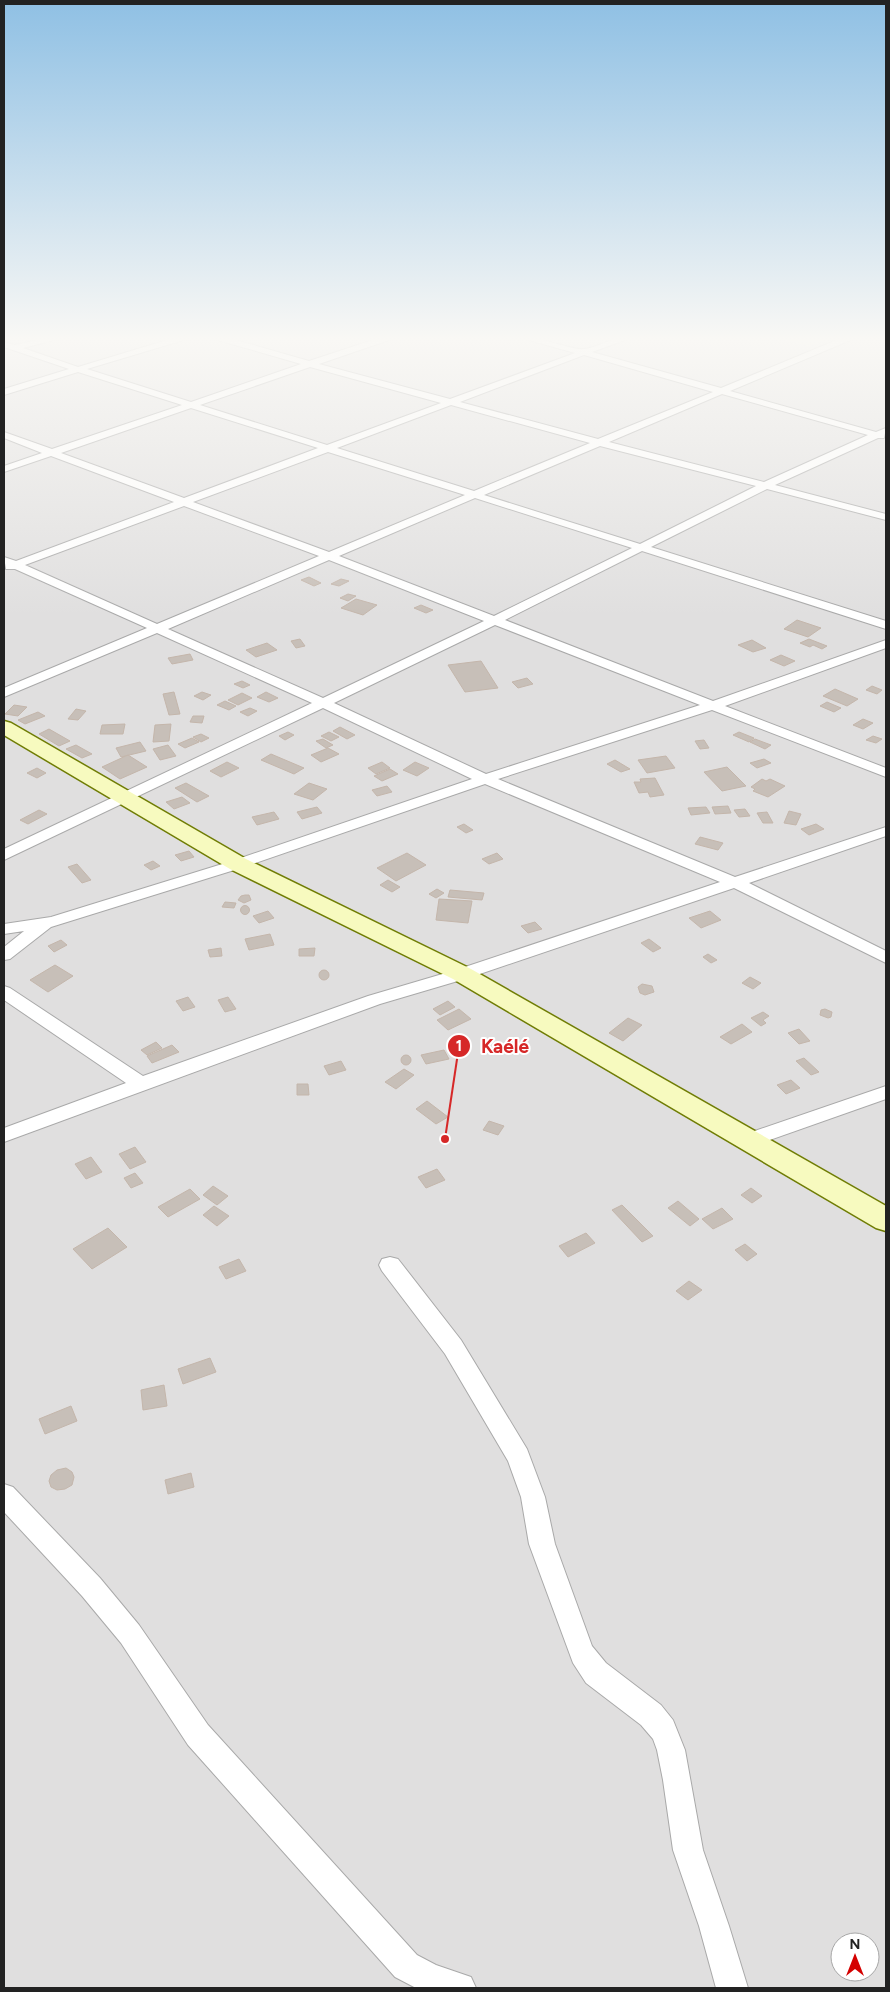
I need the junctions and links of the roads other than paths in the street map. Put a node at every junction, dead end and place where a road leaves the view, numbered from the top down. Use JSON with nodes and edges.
{"nodes":[{"id":1,"x":118,"y":430,"type":"edge"},
{"id":2,"x":270,"y":430,"type":"edge"},
{"id":3,"x":375,"y":430,"type":"edge"},
{"id":4,"x":553,"y":430,"type":"edge"},
{"id":5,"x":627,"y":430,"type":"edge"},
{"id":6,"x":864,"y":430,"type":"edge"},
{"id":7,"x":4,"y":435,"type":"edge"},
{"id":8,"x":883,"y":435,"type":"edge"},
{"id":9,"x":597,"y":442,"type":"junction"},
{"id":10,"x":327,"y":448,"type":"junction"},
{"id":11,"x":52,"y":453,"type":"junction"},
{"id":12,"x":4,"y":469,"type":"edge"},
{"id":13,"x":767,"y":486,"type":"junction"},
{"id":14,"x":472,"y":494,"type":"junction"},
{"id":15,"x":183,"y":502,"type":"junction"},
{"id":16,"x":886,"y":517,"type":"edge"},
{"id":17,"x":640,"y":547,"type":"junction"},
{"id":18,"x":328,"y":556,"type":"junction"},
{"id":19,"x":7,"y":564,"type":"edge"},
{"id":20,"x":494,"y":621,"type":"junction"},
{"id":21,"x":886,"y":625,"type":"edge"},
{"id":22,"x":158,"y":627,"type":"junction"},
{"id":23,"x":886,"y":644,"type":"edge"},
{"id":24,"x":4,"y":693,"type":"edge"},
{"id":25,"x":322,"y":702,"type":"junction"},
{"id":26,"x":712,"y":706,"type":"junction"},
{"id":27,"x":4,"y":727,"type":"edge"},
{"id":28,"x":886,"y":773,"type":"edge"},
{"id":29,"x":485,"y":779,"type":"junction"},
{"id":30,"x":125,"y":798,"type":"junction"},
{"id":31,"x":886,"y":831,"type":"edge"},
{"id":32,"x":4,"y":855,"type":"edge"},
{"id":33,"x":238,"y":864,"type":"junction"},
{"id":34,"x":737,"y":883,"type":"junction"},
{"id":35,"x":53,"y":922,"type":"junction"},
{"id":36,"x":4,"y":929,"type":"edge"},
{"id":37,"x":4,"y":955,"type":"edge"},
{"id":38,"x":886,"y":958,"type":"edge"},
{"id":39,"x":462,"y":974,"type":"junction"},
{"id":40,"x":4,"y":992,"type":"edge"},
{"id":41,"x":141,"y":1084,"type":"junction"},
{"id":42,"x":886,"y":1092,"type":"edge"},
{"id":43,"x":4,"y":1135,"type":"edge"},
{"id":44,"x":747,"y":1141,"type":"junction"},
{"id":45,"x":886,"y":1220,"type":"edge"},
{"id":46,"x":390,"y":1265,"type":"dead end"},
{"id":47,"x":4,"y":1495,"type":"edge"},
{"id":48,"x":460,"y":1988,"type":"edge"},
{"id":49,"x":732,"y":1988,"type":"edge"}],
"edges":[{"from":1,"to":11,"type":"street"},
{"from":2,"to":10,"type":"street"},
{"from":3,"to":10,"type":"street"},
{"from":4,"to":9,"type":"street"},
{"from":5,"to":9,"type":"street"},
{"from":6,"to":8,"type":"street"},
{"from":7,"to":11,"type":"street"},
{"from":8,"to":13,"type":"street"},
{"from":9,"to":13,"type":"street"},
{"from":9,"to":14,"type":"street"},
{"from":10,"to":14,"type":"street"},
{"from":10,"to":15,"type":"street"},
{"from":11,"to":12,"type":"street"},
{"from":11,"to":15,"type":"street"},
{"from":13,"to":16,"type":"street"},
{"from":13,"to":17,"type":"street"},
{"from":14,"to":17,"type":"street"},
{"from":14,"to":18,"type":"street"},
{"from":15,"to":18,"type":"street"},
{"from":15,"to":19,"type":"street"},
{"from":17,"to":20,"type":"street"},
{"from":17,"to":21,"type":"street"},
{"from":18,"to":20,"type":"street"},
{"from":18,"to":22,"type":"street"},
{"from":19,"to":22,"type":"street"},
{"from":20,"to":25,"type":"street"},
{"from":20,"to":26,"type":"street"},
{"from":22,"to":24,"type":"street"},
{"from":22,"to":25,"type":"street"},
{"from":23,"to":26,"type":"street"},
{"from":25,"to":29,"type":"street"},
{"from":25,"to":30,"type":"street"},
{"from":26,"to":28,"type":"street"},
{"from":26,"to":29,"type":"street"},
{"from":27,"to":30,"type":"street"},
{"from":29,"to":33,"type":"street"},
{"from":29,"to":34,"type":"street"},
{"from":30,"to":32,"type":"street"},
{"from":30,"to":33,"type":"street"},
{"from":31,"to":34,"type":"street"},
{"from":33,"to":35,"type":"street"},
{"from":33,"to":39,"type":"street"},
{"from":34,"to":38,"type":"street"},
{"from":34,"to":39,"type":"street"},
{"from":35,"to":36,"type":"street"},
{"from":35,"to":37,"type":"street"},
{"from":39,"to":41,"type":"street"},
{"from":39,"to":44,"type":"street"},
{"from":40,"to":41,"type":"street"},
{"from":41,"to":43,"type":"street"},
{"from":42,"to":44,"type":"street"},
{"from":44,"to":45,"type":"street"},
{"from":46,"to":49,"type":"street"},
{"from":47,"to":48,"type":"street"}]}
